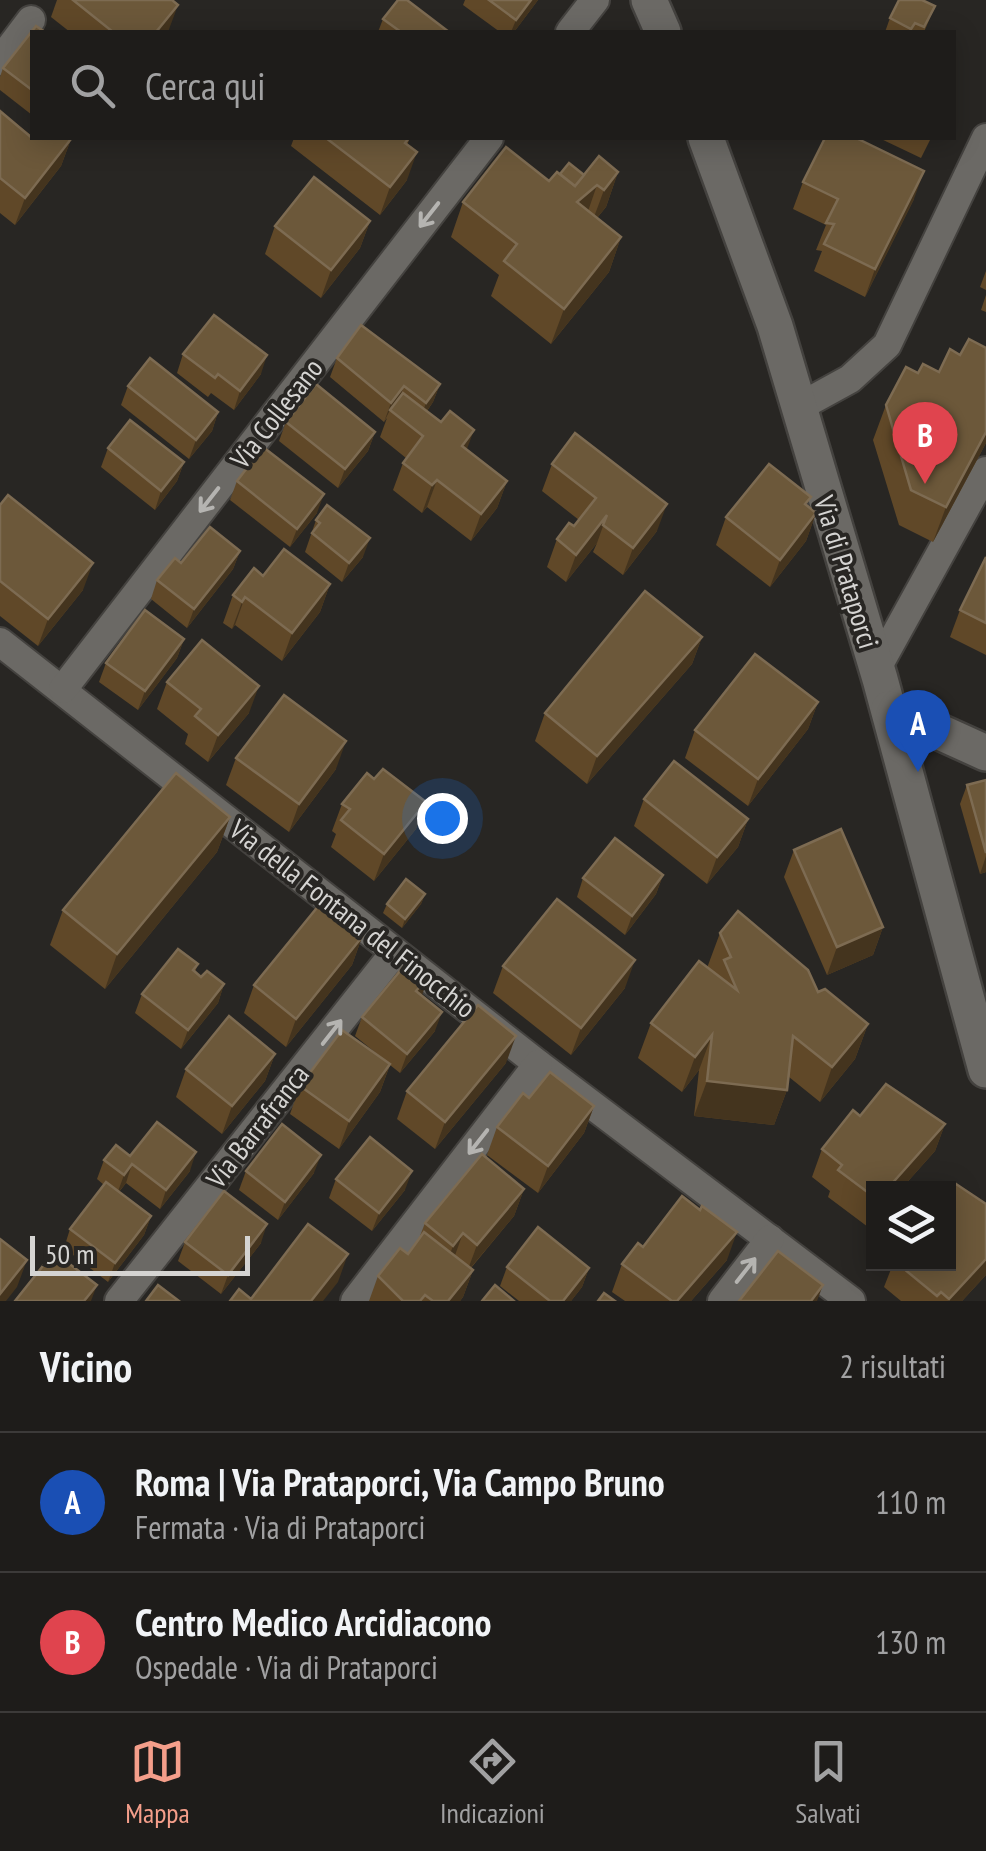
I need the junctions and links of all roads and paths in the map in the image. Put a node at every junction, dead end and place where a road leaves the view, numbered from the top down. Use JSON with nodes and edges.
{"nodes":[{"id":1,"x":595,"y":0,"type":"edge"},
{"id":2,"x":649,"y":0,"type":"edge"},
{"id":3,"x":30,"y":20,"type":"dead end"},
{"id":4,"x":572,"y":30,"type":"edge"},
{"id":5,"x":662,"y":30,"type":"edge"},
{"id":6,"x":0,"y":61,"type":"edge"},
{"id":7,"x":986,"y":138,"type":"edge"},
{"id":8,"x":487,"y":140,"type":"edge"},
{"id":9,"x":707,"y":140,"type":"edge"},
{"id":10,"x":799,"y":407,"type":"junction"},
{"id":11,"x":986,"y":471,"type":"edge"},
{"id":12,"x":0,"y":642,"type":"edge"},
{"id":13,"x":877,"y":668,"type":"junction"},
{"id":14,"x":63,"y":689,"type":"junction"},
{"id":15,"x":889,"y":709,"type":"junction"},
{"id":16,"x":986,"y":753,"type":"edge"},
{"id":17,"x":396,"y":952,"type":"junction"},
{"id":18,"x":538,"y":1064,"type":"junction"},
{"id":19,"x":986,"y":1070,"type":"edge"},
{"id":20,"x":770,"y":1238,"type":"junction"},
{"id":21,"x":120,"y":1301,"type":"edge"},
{"id":22,"x":355,"y":1301,"type":"edge"},
{"id":23,"x":722,"y":1301,"type":"edge"},
{"id":24,"x":850,"y":1301,"type":"edge"}],
"edges":[{"from":1,"to":4,"type":"street"},
{"from":2,"to":5,"type":"street"},
{"from":3,"to":6,"type":"street"},
{"from":7,"to":10,"type":"street"},
{"from":8,"to":14,"type":"street","name":"Via Collesano","one_way":true},
{"from":9,"to":10,"type":"street","name":"Via di Prataporci"},
{"from":10,"to":13,"type":"street","name":"Via di Prataporci"},
{"from":11,"to":13,"type":"street"},
{"from":12,"to":14,"type":"street","name":"Via della Fontana del Finocchio"},
{"from":13,"to":15,"type":"street","name":"Via di Prataporci"},
{"from":14,"to":17,"type":"street","name":"Via della Fontana del Finocchio"},
{"from":15,"to":16,"type":"street"},
{"from":15,"to":19,"type":"street","name":"Via di Prataporci"},
{"from":17,"to":18,"type":"street","name":"Via della Fontana del Finocchio"},
{"from":21,"to":17,"type":"street","name":"Via Barrafranca","one_way":true},
{"from":18,"to":20,"type":"street","name":"Via della Fontana del Finocchio"},
{"from":18,"to":22,"type":"street","one_way":true},
{"from":23,"to":20,"type":"street","one_way":true},
{"from":20,"to":24,"type":"street","name":"Via della Fontana del Finocchio"}]}
